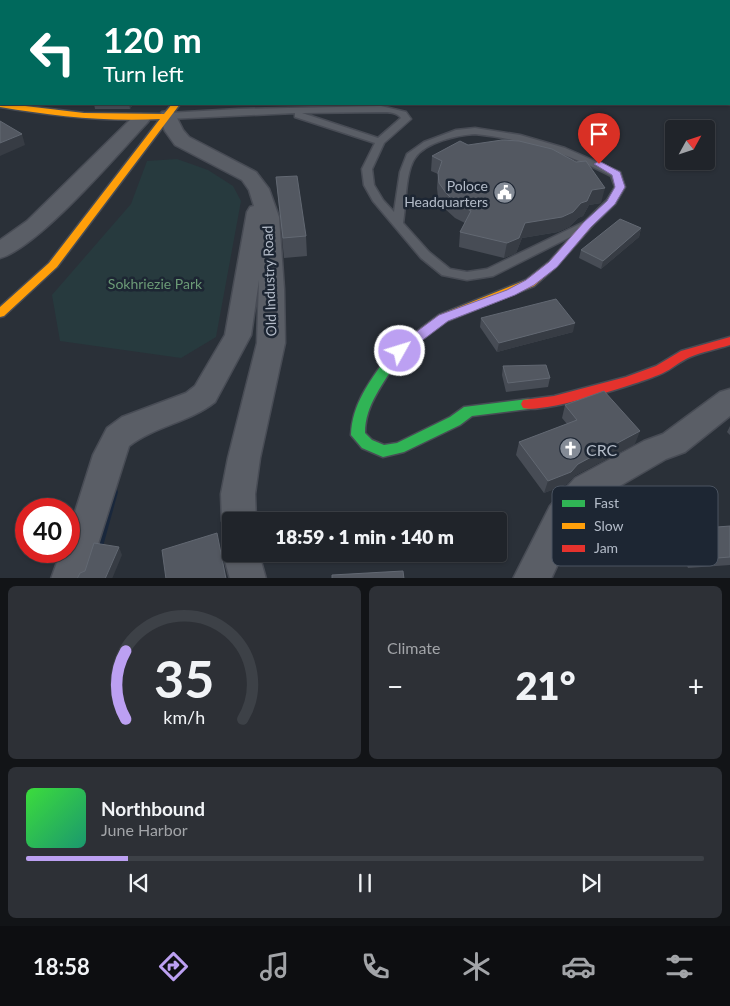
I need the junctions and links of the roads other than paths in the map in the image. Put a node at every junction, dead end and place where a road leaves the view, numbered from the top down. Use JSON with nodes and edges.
{"nodes":[{"id":1,"x":0,"y":105,"type":"edge"},
{"id":2,"x":12,"y":105,"type":"edge"},
{"id":3,"x":29,"y":110,"type":"junction"},
{"id":4,"x":172,"y":110,"type":"edge"},
{"id":5,"x":288,"y":111,"type":"junction"},
{"id":6,"x":141,"y":119,"type":"junction"},
{"id":7,"x":380,"y":142,"type":"junction"},
{"id":8,"x":263,"y":198,"type":"junction"},
{"id":9,"x":398,"y":223,"type":"junction"},
{"id":10,"x":588,"y":224,"type":"junction"},
{"id":11,"x":0,"y":251,"type":"edge"},
{"id":12,"x":0,"y":313,"type":"edge"},
{"id":13,"x":730,"y":340,"type":"edge"},
{"id":14,"x":730,"y":400,"type":"edge"},
{"id":15,"x":591,"y":486,"type":"edge"},
{"id":16,"x":239,"y":512,"type":"edge"},
{"id":17,"x":552,"y":539,"type":"edge"},
{"id":18,"x":243,"y":562,"type":"edge"},
{"id":19,"x":69,"y":578,"type":"edge"},
{"id":20,"x":248,"y":578,"type":"edge"},
{"id":21,"x":531,"y":578,"type":"edge"}],
"edges":[{"from":1,"to":3,"type":"main road"},
{"from":2,"to":3,"type":"street"},
{"from":3,"to":6,"type":"main road"},
{"from":4,"to":5,"type":"lane"},
{"from":4,"to":6,"type":"main road"},
{"from":4,"to":8,"type":"street","name":"Old Industry Road"},
{"from":4,"to":12,"type":"main road"},
{"from":5,"to":7,"type":"lane"},
{"from":5,"to":7,"type":"lane"},
{"from":6,"to":11,"type":"street"},
{"from":7,"to":9,"type":"lane"},
{"from":8,"to":16,"type":"street","name":"Old Industry Road"},
{"from":8,"to":19,"type":"street"},
{"from":9,"to":10,"type":"lane"},
{"from":9,"to":10,"type":"lane"},
{"from":10,"to":13,"type":"main road"},
{"from":14,"to":15,"type":"street"},
{"from":17,"to":21,"type":"street"},
{"from":18,"to":20,"type":"street"}]}
